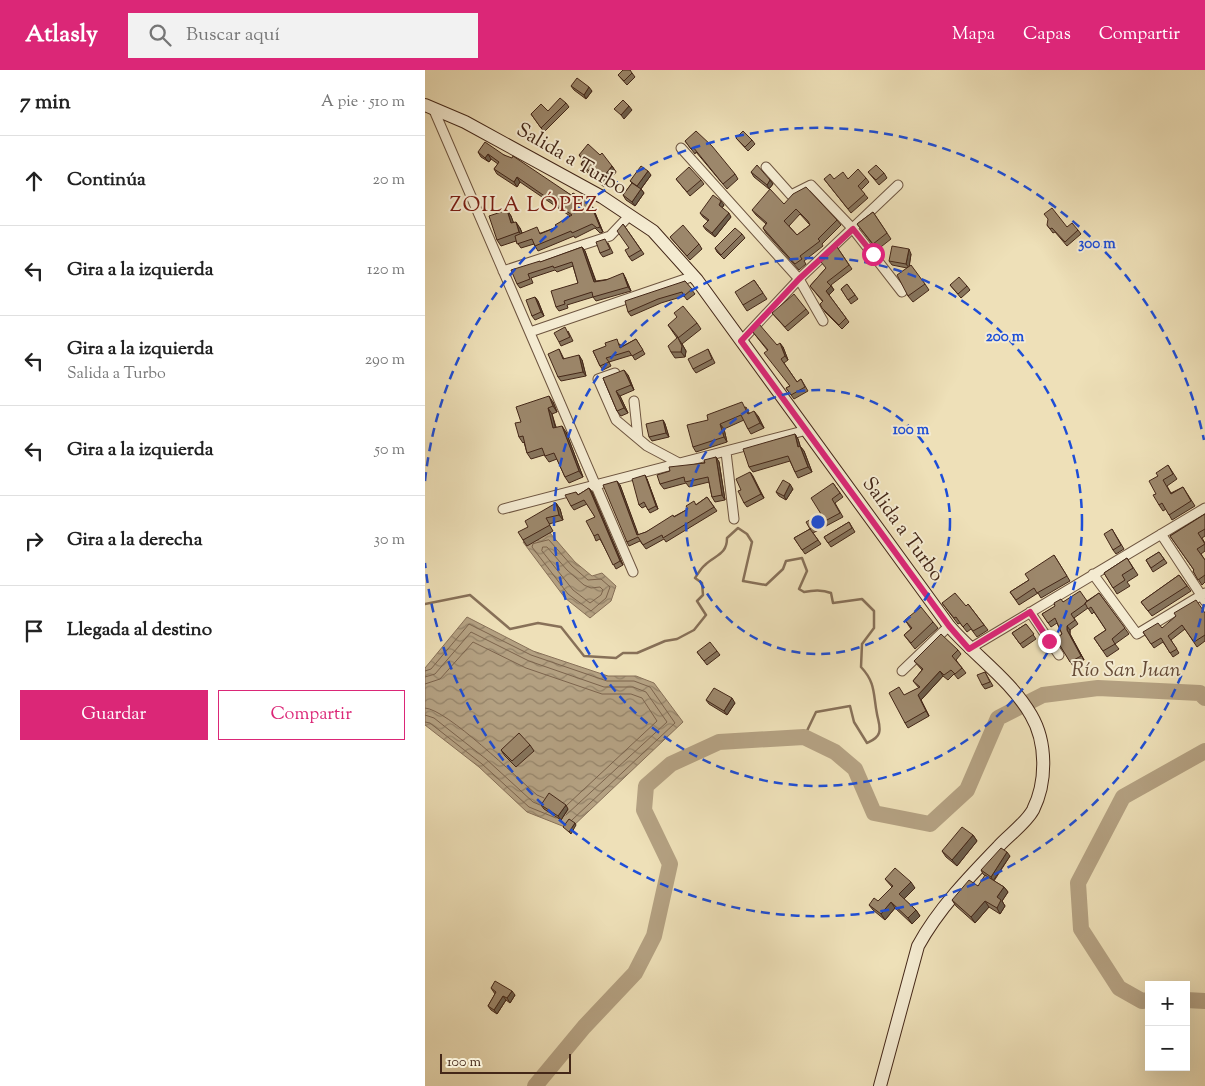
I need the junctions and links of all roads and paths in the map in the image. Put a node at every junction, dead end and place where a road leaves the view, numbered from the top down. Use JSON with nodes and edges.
{"nodes":[{"id":1,"x":429,"y":106,"type":"edge"},
{"id":2,"x":681,"y":148,"type":"dead end"},
{"id":3,"x":766,"y":166,"type":"dead end"},
{"id":4,"x":898,"y":184,"type":"dead end"},
{"id":5,"x":629,"y":216,"type":"junction"},
{"id":6,"x":853,"y":229,"type":"junction"},
{"id":7,"x":503,"y":271,"type":"junction"},
{"id":8,"x":694,"y":276,"type":"junction"},
{"id":9,"x":799,"y":279,"type":"junction"},
{"id":10,"x":902,"y":292,"type":"edge"},
{"id":11,"x":823,"y":322,"type":"dead end"},
{"id":12,"x":530,"y":332,"type":"junction"},
{"id":13,"x":741,"y":341,"type":"junction"},
{"id":14,"x":615,"y":373,"type":"edge"},
{"id":15,"x":633,"y":401,"type":"dead end"},
{"id":16,"x":807,"y":430,"type":"junction"},
{"id":17,"x":638,"y":438,"type":"junction"},
{"id":18,"x":726,"y":452,"type":"junction"},
{"id":19,"x":679,"y":463,"type":"junction"},
{"id":20,"x":596,"y":485,"type":"junction"},
{"id":21,"x":1205,"y":508,"type":"edge"},
{"id":22,"x":503,"y":509,"type":"dead end"},
{"id":23,"x":733,"y":519,"type":"dead end"},
{"id":24,"x":1161,"y":534,"type":"junction"},
{"id":25,"x":633,"y":572,"type":"dead end"},
{"id":26,"x":1093,"y":574,"type":"junction"},
{"id":27,"x":1204,"y":596,"type":"edge"},
{"id":28,"x":1030,"y":612,"type":"junction"},
{"id":29,"x":949,"y":626,"type":"junction"},
{"id":30,"x":969,"y":649,"type":"junction"},
{"id":31,"x":1059,"y":655,"type":"dead end"},
{"id":32,"x":902,"y":671,"type":"dead end"},
{"id":33,"x":880,"y":1086,"type":"edge"}],
"edges":[{"from":1,"to":5,"type":"main road","name":"Salida a Turbo"},
{"from":1,"to":7,"type":"street"},
{"from":2,"to":9,"type":"street"},
{"from":3,"to":6,"type":"street"},
{"from":4,"to":6,"type":"street"},
{"from":5,"to":7,"type":"street"},
{"from":5,"to":8,"type":"main road","name":"Salida a Turbo"},
{"from":6,"to":9,"type":"street"},
{"from":6,"to":10,"type":"street"},
{"from":7,"to":12,"type":"street"},
{"from":8,"to":12,"type":"street"},
{"from":8,"to":13,"type":"main road","name":"Salida a Turbo"},
{"from":9,"to":11,"type":"street"},
{"from":9,"to":13,"type":"street"},
{"from":12,"to":20,"type":"street"},
{"from":13,"to":16,"type":"main road","name":"Salida a Turbo"},
{"from":14,"to":17,"type":"street"},
{"from":15,"to":17,"type":"street"},
{"from":16,"to":18,"type":"street"},
{"from":16,"to":29,"type":"main road","name":"Salida a Turbo"},
{"from":17,"to":19,"type":"street"},
{"from":18,"to":19,"type":"street"},
{"from":18,"to":23,"type":"street"},
{"from":19,"to":20,"type":"street"},
{"from":20,"to":22,"type":"street"},
{"from":20,"to":25,"type":"street"},
{"from":21,"to":24,"type":"street"},
{"from":24,"to":26,"type":"street"},
{"from":24,"to":27,"type":"street"},
{"from":26,"to":27,"type":"street"},
{"from":26,"to":28,"type":"street"},
{"from":28,"to":30,"type":"street"},
{"from":28,"to":31,"type":"street"},
{"from":29,"to":30,"type":"main road","name":"Salida a Turbo"},
{"from":29,"to":32,"type":"street"},
{"from":30,"to":33,"type":"main road","name":"Salida a Turbo"}]}
